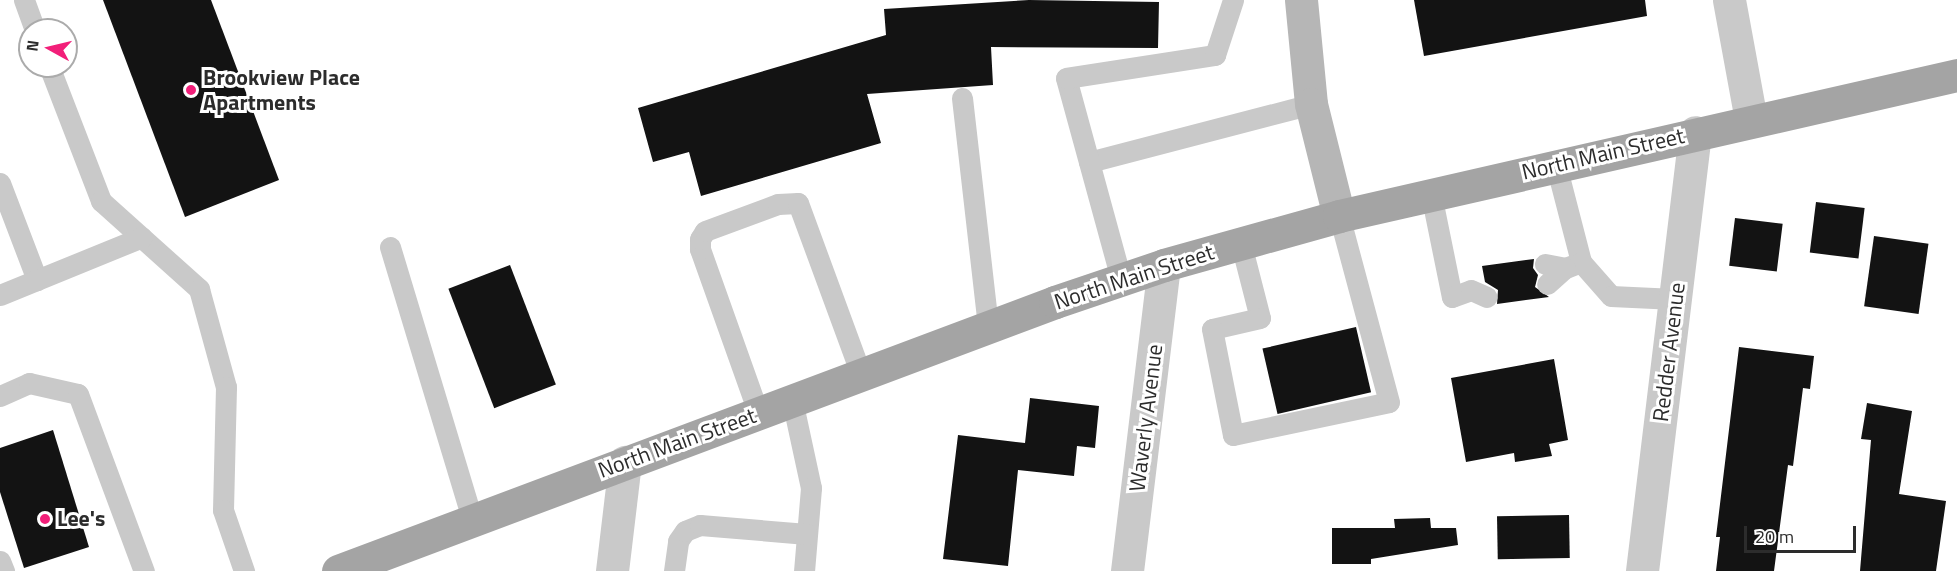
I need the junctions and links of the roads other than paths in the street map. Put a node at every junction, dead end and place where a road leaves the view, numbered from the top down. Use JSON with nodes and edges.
{"nodes":[{"id":1,"x":24,"y":0,"type":"edge"},
{"id":2,"x":1233,"y":0,"type":"edge"},
{"id":3,"x":1301,"y":0,"type":"edge"},
{"id":4,"x":1729,"y":0,"type":"edge"},
{"id":5,"x":31,"y":18,"type":"edge"},
{"id":6,"x":1957,"y":75,"type":"edge"},
{"id":7,"x":54,"y":78,"type":"edge"},
{"id":8,"x":962,"y":98,"type":"dead end"},
{"id":9,"x":1311,"y":104,"type":"junction"},
{"id":10,"x":1751,"y":120,"type":"junction"},
{"id":11,"x":1695,"y":132,"type":"junction"},
{"id":12,"x":1089,"y":162,"type":"junction"},
{"id":13,"x":1556,"y":165,"type":"junction"},
{"id":14,"x":0,"y":183,"type":"edge"},
{"id":15,"x":1431,"y":194,"type":"junction"},
{"id":16,"x":1339,"y":216,"type":"junction"},
{"id":17,"x":142,"y":237,"type":"junction"},
{"id":18,"x":1241,"y":244,"type":"junction"},
{"id":19,"x":390,"y":247,"type":"dead end"},
{"id":20,"x":1164,"y":265,"type":"junction"},
{"id":21,"x":1121,"y":279,"type":"junction"},
{"id":22,"x":38,"y":280,"type":"junction"},
{"id":23,"x":1481,"y":288,"type":"dead end"},
{"id":24,"x":0,"y":295,"type":"edge"},
{"id":25,"x":1675,"y":299,"type":"junction"},
{"id":26,"x":988,"y":326,"type":"junction"},
{"id":27,"x":861,"y":374,"type":"junction"},
{"id":28,"x":0,"y":396,"type":"edge"},
{"id":29,"x":792,"y":400,"type":"junction"},
{"id":30,"x":758,"y":412,"type":"junction"},
{"id":31,"x":625,"y":462,"type":"junction"},
{"id":32,"x":472,"y":519,"type":"junction"},
{"id":33,"x":807,"y":534,"type":"junction"},
{"id":34,"x":0,"y":561,"type":"edge"},
{"id":35,"x":4,"y":571,"type":"edge"},
{"id":36,"x":144,"y":571,"type":"edge"},
{"id":37,"x":244,"y":571,"type":"edge"},
{"id":38,"x":338,"y":571,"type":"edge"},
{"id":39,"x":612,"y":571,"type":"edge"},
{"id":40,"x":674,"y":571,"type":"edge"},
{"id":41,"x":804,"y":571,"type":"edge"},
{"id":42,"x":1127,"y":571,"type":"edge"},
{"id":43,"x":1642,"y":571,"type":"edge"}],
"edges":[{"from":1,"to":5,"type":"lane"},
{"from":2,"to":12,"type":"lane"},
{"from":3,"to":9,"type":"street"},
{"from":4,"to":10,"type":"street"},
{"from":6,"to":10,"type":"main road","name":"North Main Street"},
{"from":7,"to":17,"type":"lane"},
{"from":8,"to":26,"type":"lane"},
{"from":9,"to":12,"type":"lane"},
{"from":9,"to":16,"type":"street"},
{"from":10,"to":11,"type":"main road","name":"North Main Street"},
{"from":11,"to":13,"type":"main road","name":"North Main Street"},
{"from":11,"to":25,"type":"street","name":"Redder Avenue"},
{"from":12,"to":21,"type":"lane"},
{"from":13,"to":15,"type":"main road","name":"North Main Street"},
{"from":13,"to":25,"type":"lane"},
{"from":14,"to":22,"type":"lane"},
{"from":15,"to":16,"type":"main road","name":"North Main Street"},
{"from":15,"to":23,"type":"lane"},
{"from":16,"to":18,"type":"main road","name":"North Main Street"},
{"from":16,"to":18,"type":"lane"},
{"from":17,"to":22,"type":"lane"},
{"from":17,"to":37,"type":"lane"},
{"from":18,"to":20,"type":"main road","name":"North Main Street"},
{"from":19,"to":32,"type":"lane"},
{"from":20,"to":21,"type":"main road","name":"North Main Street"},
{"from":20,"to":42,"type":"street","name":"Waverly Avenue"},
{"from":21,"to":26,"type":"main road","name":"North Main Street"},
{"from":22,"to":24,"type":"lane"},
{"from":25,"to":43,"type":"street","name":"Redder Avenue"},
{"from":26,"to":27,"type":"main road","name":"North Main Street"},
{"from":27,"to":29,"type":"main road","name":"North Main Street"},
{"from":27,"to":30,"type":"lane"},
{"from":28,"to":36,"type":"lane"},
{"from":29,"to":30,"type":"main road","name":"North Main Street"},
{"from":29,"to":33,"type":"lane"},
{"from":30,"to":31,"type":"main road","name":"North Main Street"},
{"from":31,"to":32,"type":"main road","name":"North Main Street"},
{"from":31,"to":39,"type":"street"},
{"from":32,"to":38,"type":"main road","name":"North Main Street"},
{"from":33,"to":40,"type":"lane"},
{"from":33,"to":41,"type":"lane"},
{"from":34,"to":35,"type":"lane"}]}
